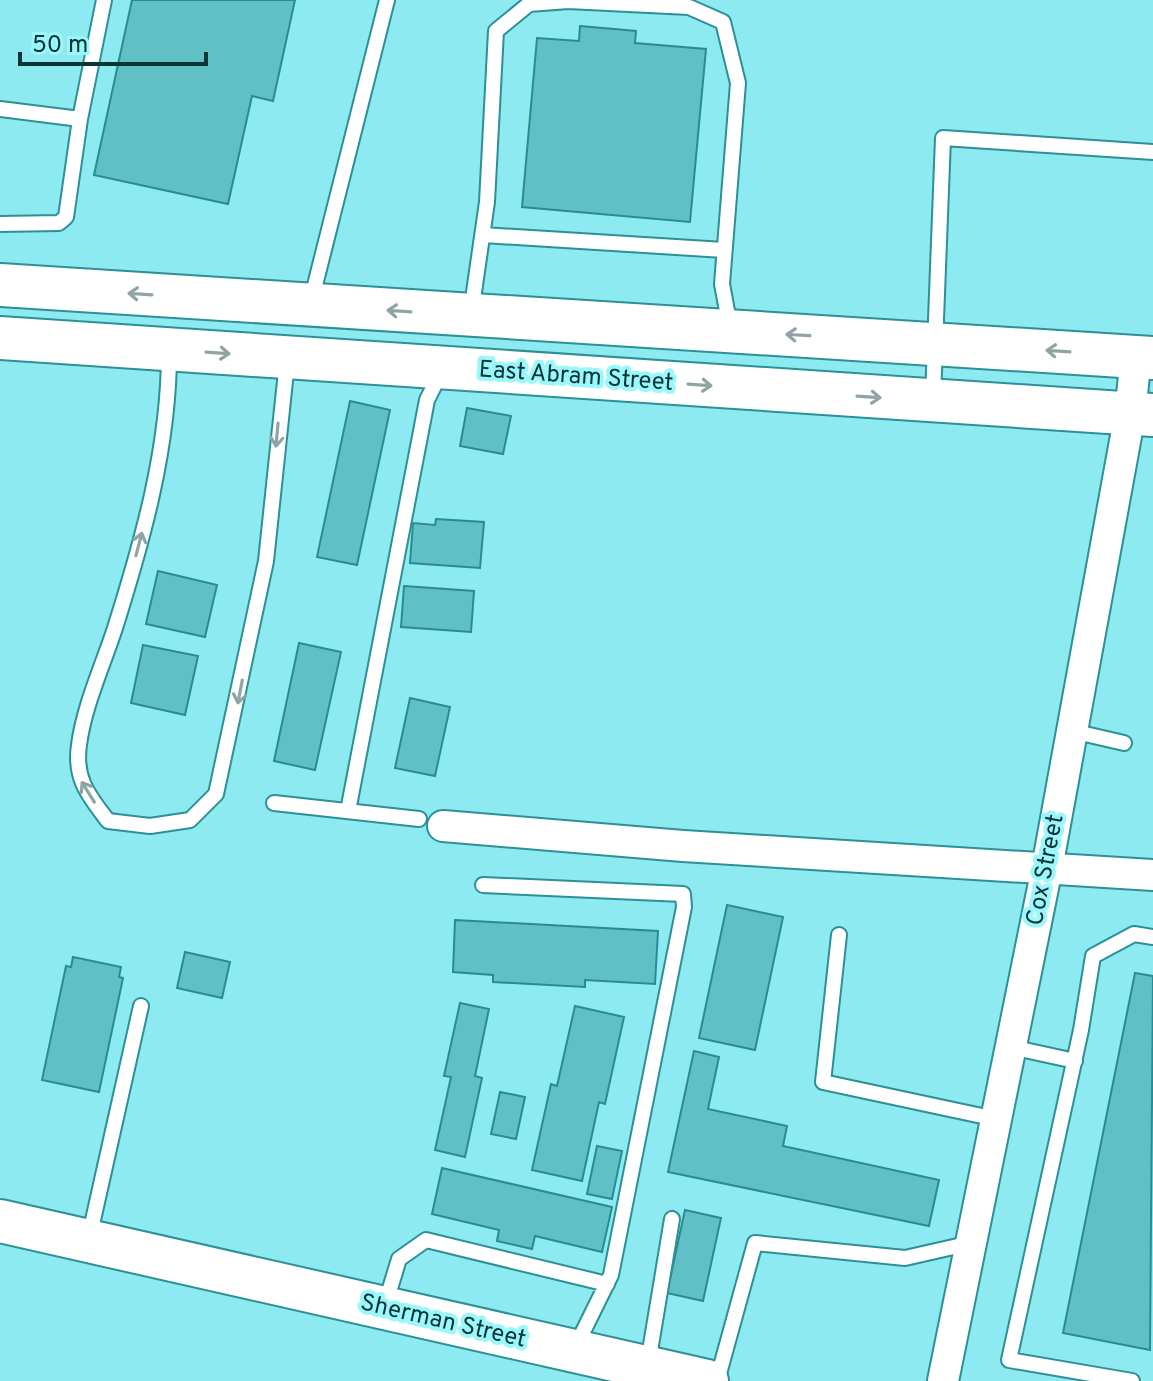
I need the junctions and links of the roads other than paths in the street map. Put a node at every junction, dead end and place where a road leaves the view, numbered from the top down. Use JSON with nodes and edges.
{"nodes":[{"id":1,"x":104,"y":0,"type":"edge"},
{"id":2,"x":387,"y":0,"type":"edge"},
{"id":3,"x":0,"y":109,"type":"edge"},
{"id":4,"x":80,"y":119,"type":"junction"},
{"id":5,"x":1153,"y":152,"type":"edge"},
{"id":6,"x":0,"y":224,"type":"edge"},
{"id":7,"x":483,"y":235,"type":"junction"},
{"id":8,"x":724,"y":250,"type":"junction"},
{"id":9,"x":0,"y":285,"type":"edge"},
{"id":10,"x":310,"y":305,"type":"junction"},
{"id":11,"x":471,"y":316,"type":"junction"},
{"id":12,"x":643,"y":327,"type":"junction"},
{"id":13,"x":731,"y":332,"type":"junction"},
{"id":14,"x":0,"y":338,"type":"edge"},
{"id":15,"x":934,"y":343,"type":"junction"},
{"id":16,"x":87,"y":344,"type":"junction"},
{"id":17,"x":169,"y":349,"type":"junction"},
{"id":18,"x":288,"y":357,"type":"junction"},
{"id":19,"x":1144,"y":357,"type":"edge"},
{"id":20,"x":443,"y":368,"type":"junction"},
{"id":21,"x":933,"y":401,"type":"junction"},
{"id":22,"x":1141,"y":414,"type":"edge"},
{"id":23,"x":1072,"y":731,"type":"junction"},
{"id":24,"x":1124,"y":743,"type":"dead end"},
{"id":25,"x":274,"y":803,"type":"dead end"},
{"id":26,"x":348,"y":811,"type":"junction"},
{"id":27,"x":431,"y":822,"type":"joint"},
{"id":28,"x":1047,"y":868,"type":"junction"},
{"id":29,"x":1153,"y":875,"type":"edge"},
{"id":30,"x":483,"y":885,"type":"dead end"},
{"id":31,"x":839,"y":935,"type":"dead end"},
{"id":32,"x":1153,"y":937,"type":"edge"},
{"id":33,"x":141,"y":1006,"type":"dead end"},
{"id":34,"x":1011,"y":1047,"type":"junction"},
{"id":35,"x":1075,"y":1061,"type":"junction"},
{"id":36,"x":996,"y":1119,"type":"junction"},
{"id":37,"x":672,"y":1219,"type":"dead end"},
{"id":38,"x":0,"y":1221,"type":"edge"},
{"id":39,"x":88,"y":1242,"type":"junction"},
{"id":40,"x":971,"y":1243,"type":"junction"},
{"id":41,"x":607,"y":1284,"type":"junction"},
{"id":42,"x":383,"y":1309,"type":"junction"},
{"id":43,"x":593,"y":1364,"type":"edge"},
{"id":44,"x":646,"y":1374,"type":"edge"},
{"id":45,"x":707,"y":1381,"type":"edge"},
{"id":46,"x":717,"y":1381,"type":"edge"},
{"id":47,"x":943,"y":1381,"type":"edge"},
{"id":48,"x":1132,"y":1381,"type":"edge"}],
"edges":[{"from":1,"to":4,"type":"lane"},
{"from":2,"to":10,"type":"lane"},
{"from":3,"to":4,"type":"lane"},
{"from":4,"to":6,"type":"lane"},
{"from":5,"to":15,"type":"lane"},
{"from":7,"to":8,"type":"lane"},
{"from":7,"to":8,"type":"lane"},
{"from":7,"to":11,"type":"lane"},
{"from":8,"to":13,"type":"lane"},
{"from":10,"to":9,"type":"main road","one_way":true},
{"from":11,"to":10,"type":"main road","one_way":true},
{"from":10,"to":16,"type":"main road"},
{"from":11,"to":12,"type":"main road"},
{"from":12,"to":13,"type":"main road"},
{"from":12,"to":20,"type":"main road"},
{"from":15,"to":13,"type":"main road","one_way":true},
{"from":14,"to":16,"type":"main road","name":"East Abram Street"},
{"from":19,"to":15,"type":"main road","one_way":true},
{"from":15,"to":21,"type":"lane"},
{"from":16,"to":17,"type":"main road","name":"East Abram Street"},
{"from":17,"to":18,"type":"main road","name":"East Abram Street","one_way":true},
{"from":18,"to":17,"type":"lane","one_way":true},
{"from":18,"to":20,"type":"main road","name":"East Abram Street"},
{"from":19,"to":22,"type":"street","name":"Cox Street"},
{"from":20,"to":21,"type":"main road","name":"East Abram Street","one_way":true},
{"from":20,"to":26,"type":"lane"},
{"from":21,"to":22,"type":"main road","name":"East Abram Street"},
{"from":22,"to":23,"type":"street","name":"Cox Street"},
{"from":23,"to":24,"type":"lane"},
{"from":23,"to":28,"type":"street","name":"Cox Street"},
{"from":25,"to":26,"type":"lane"},
{"from":26,"to":27,"type":"lane"},
{"from":27,"to":28,"type":"street"},
{"from":28,"to":29,"type":"street"},
{"from":28,"to":34,"type":"street","name":"Cox Street"},
{"from":30,"to":41,"type":"lane"},
{"from":31,"to":36,"type":"lane"},
{"from":32,"to":35,"type":"lane"},
{"from":33,"to":39,"type":"lane"},
{"from":34,"to":35,"type":"lane"},
{"from":34,"to":36,"type":"street","name":"Cox Street"},
{"from":35,"to":48,"type":"lane"},
{"from":36,"to":40,"type":"street","name":"Cox Street"},
{"from":37,"to":44,"type":"lane"},
{"from":38,"to":39,"type":"main road","name":"Sherman Street"},
{"from":39,"to":42,"type":"main road","name":"Sherman Street"},
{"from":40,"to":46,"type":"lane"},
{"from":40,"to":47,"type":"street","name":"Cox Street"},
{"from":41,"to":42,"type":"lane"},
{"from":41,"to":43,"type":"lane"},
{"from":42,"to":43,"type":"main road","name":"Sherman Street"},
{"from":43,"to":44,"type":"main road","name":"Sherman Street"},
{"from":44,"to":45,"type":"main road","name":"Sherman Street"}]}
